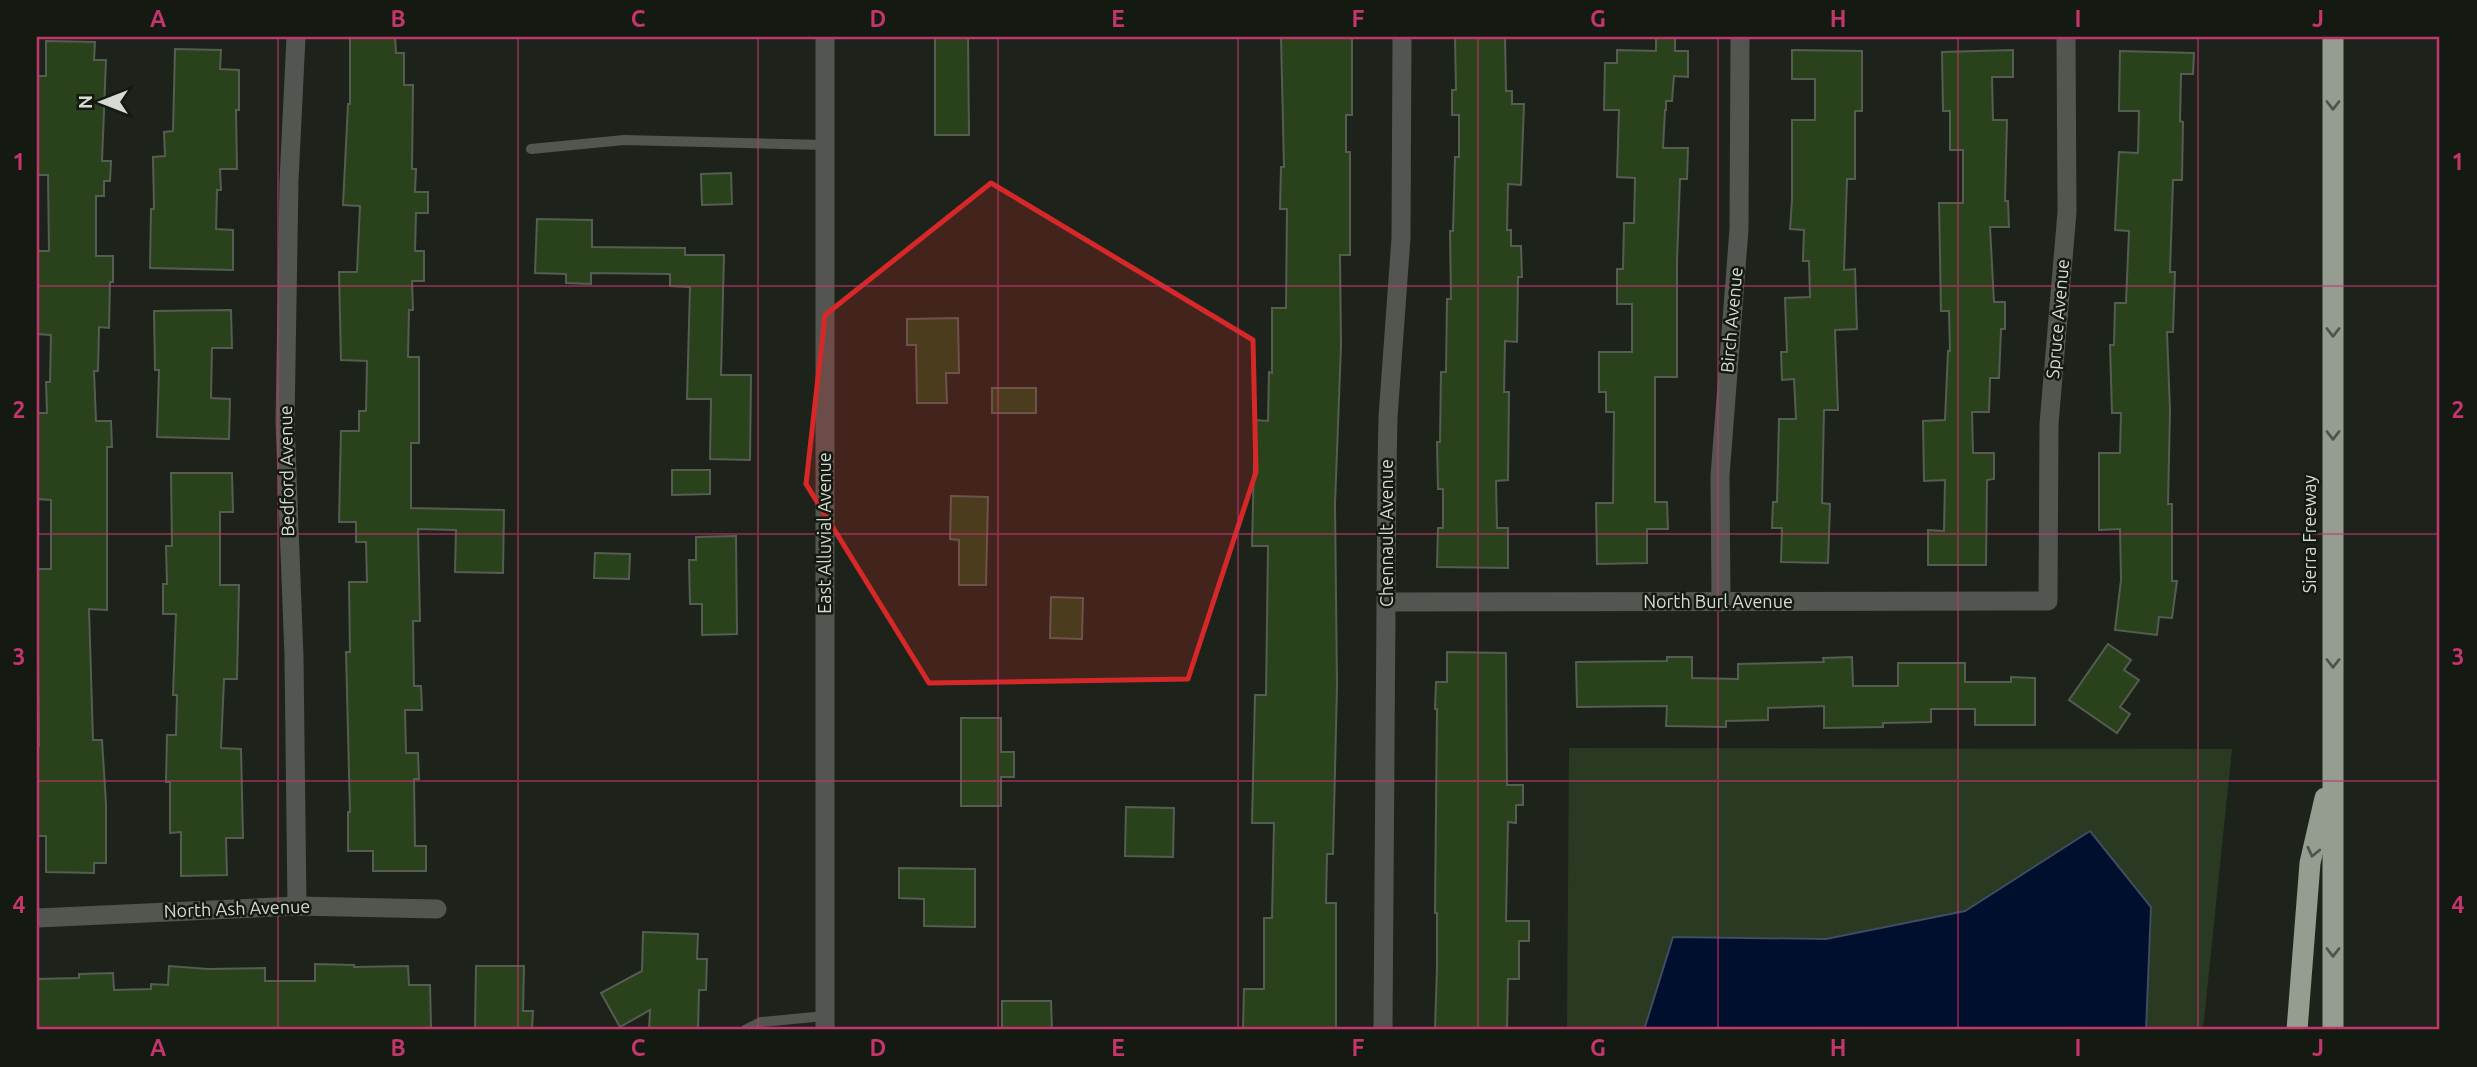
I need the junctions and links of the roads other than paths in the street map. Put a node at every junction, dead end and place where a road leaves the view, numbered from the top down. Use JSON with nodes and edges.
{"nodes":[{"id":1,"x":296,"y":37,"type":"edge"},
{"id":2,"x":825,"y":37,"type":"edge"},
{"id":3,"x":1402,"y":37,"type":"edge"},
{"id":4,"x":1740,"y":37,"type":"edge"},
{"id":5,"x":2066,"y":37,"type":"edge"},
{"id":6,"x":2333,"y":37,"type":"edge"},
{"id":7,"x":825,"y":145,"type":"junction"},
{"id":8,"x":531,"y":149,"type":"dead end"},
{"id":9,"x":2048,"y":601,"type":"joint"},
{"id":10,"x":1388,"y":602,"type":"junction"},
{"id":11,"x":1721,"y":602,"type":"junction"},
{"id":12,"x":2333,"y":762,"type":"junction"},
{"id":13,"x":297,"y":905,"type":"junction"},
{"id":14,"x":437,"y":909,"type":"dead end"},
{"id":15,"x":37,"y":918,"type":"edge"},
{"id":16,"x":825,"y":1023,"type":"edge"},
{"id":17,"x":745,"y":1030,"type":"edge"},
{"id":18,"x":1383,"y":1030,"type":"edge"},
{"id":19,"x":2297,"y":1030,"type":"edge"},
{"id":20,"x":2333,"y":1030,"type":"edge"}],
"edges":[{"from":1,"to":13,"type":"street","name":"Bedford Avenue"},
{"from":2,"to":7,"type":"street","name":"East Alluvial Avenue"},
{"from":3,"to":10,"type":"street","name":"Chennault Avenue"},
{"from":4,"to":11,"type":"street","name":"Birch Avenue"},
{"from":5,"to":9,"type":"street","name":"Spruce Avenue"},
{"from":6,"to":12,"type":"highway","name":"Sierra Freeway","one_way":true},
{"from":7,"to":8,"type":"lane"},
{"from":7,"to":16,"type":"street","name":"East Alluvial Avenue"},
{"from":9,"to":11,"type":"street","name":"North Burl Avenue"},
{"from":10,"to":11,"type":"street","name":"North Burl Avenue"},
{"from":10,"to":18,"type":"street","name":"Chennault Avenue"},
{"from":12,"to":19,"type":"highway","one_way":true},
{"from":12,"to":20,"type":"highway","name":"Sierra Freeway","one_way":true},
{"from":13,"to":14,"type":"street","name":"North Ash Avenue"},
{"from":13,"to":15,"type":"street","name":"North Ash Avenue"},
{"from":16,"to":17,"type":"lane"}]}
